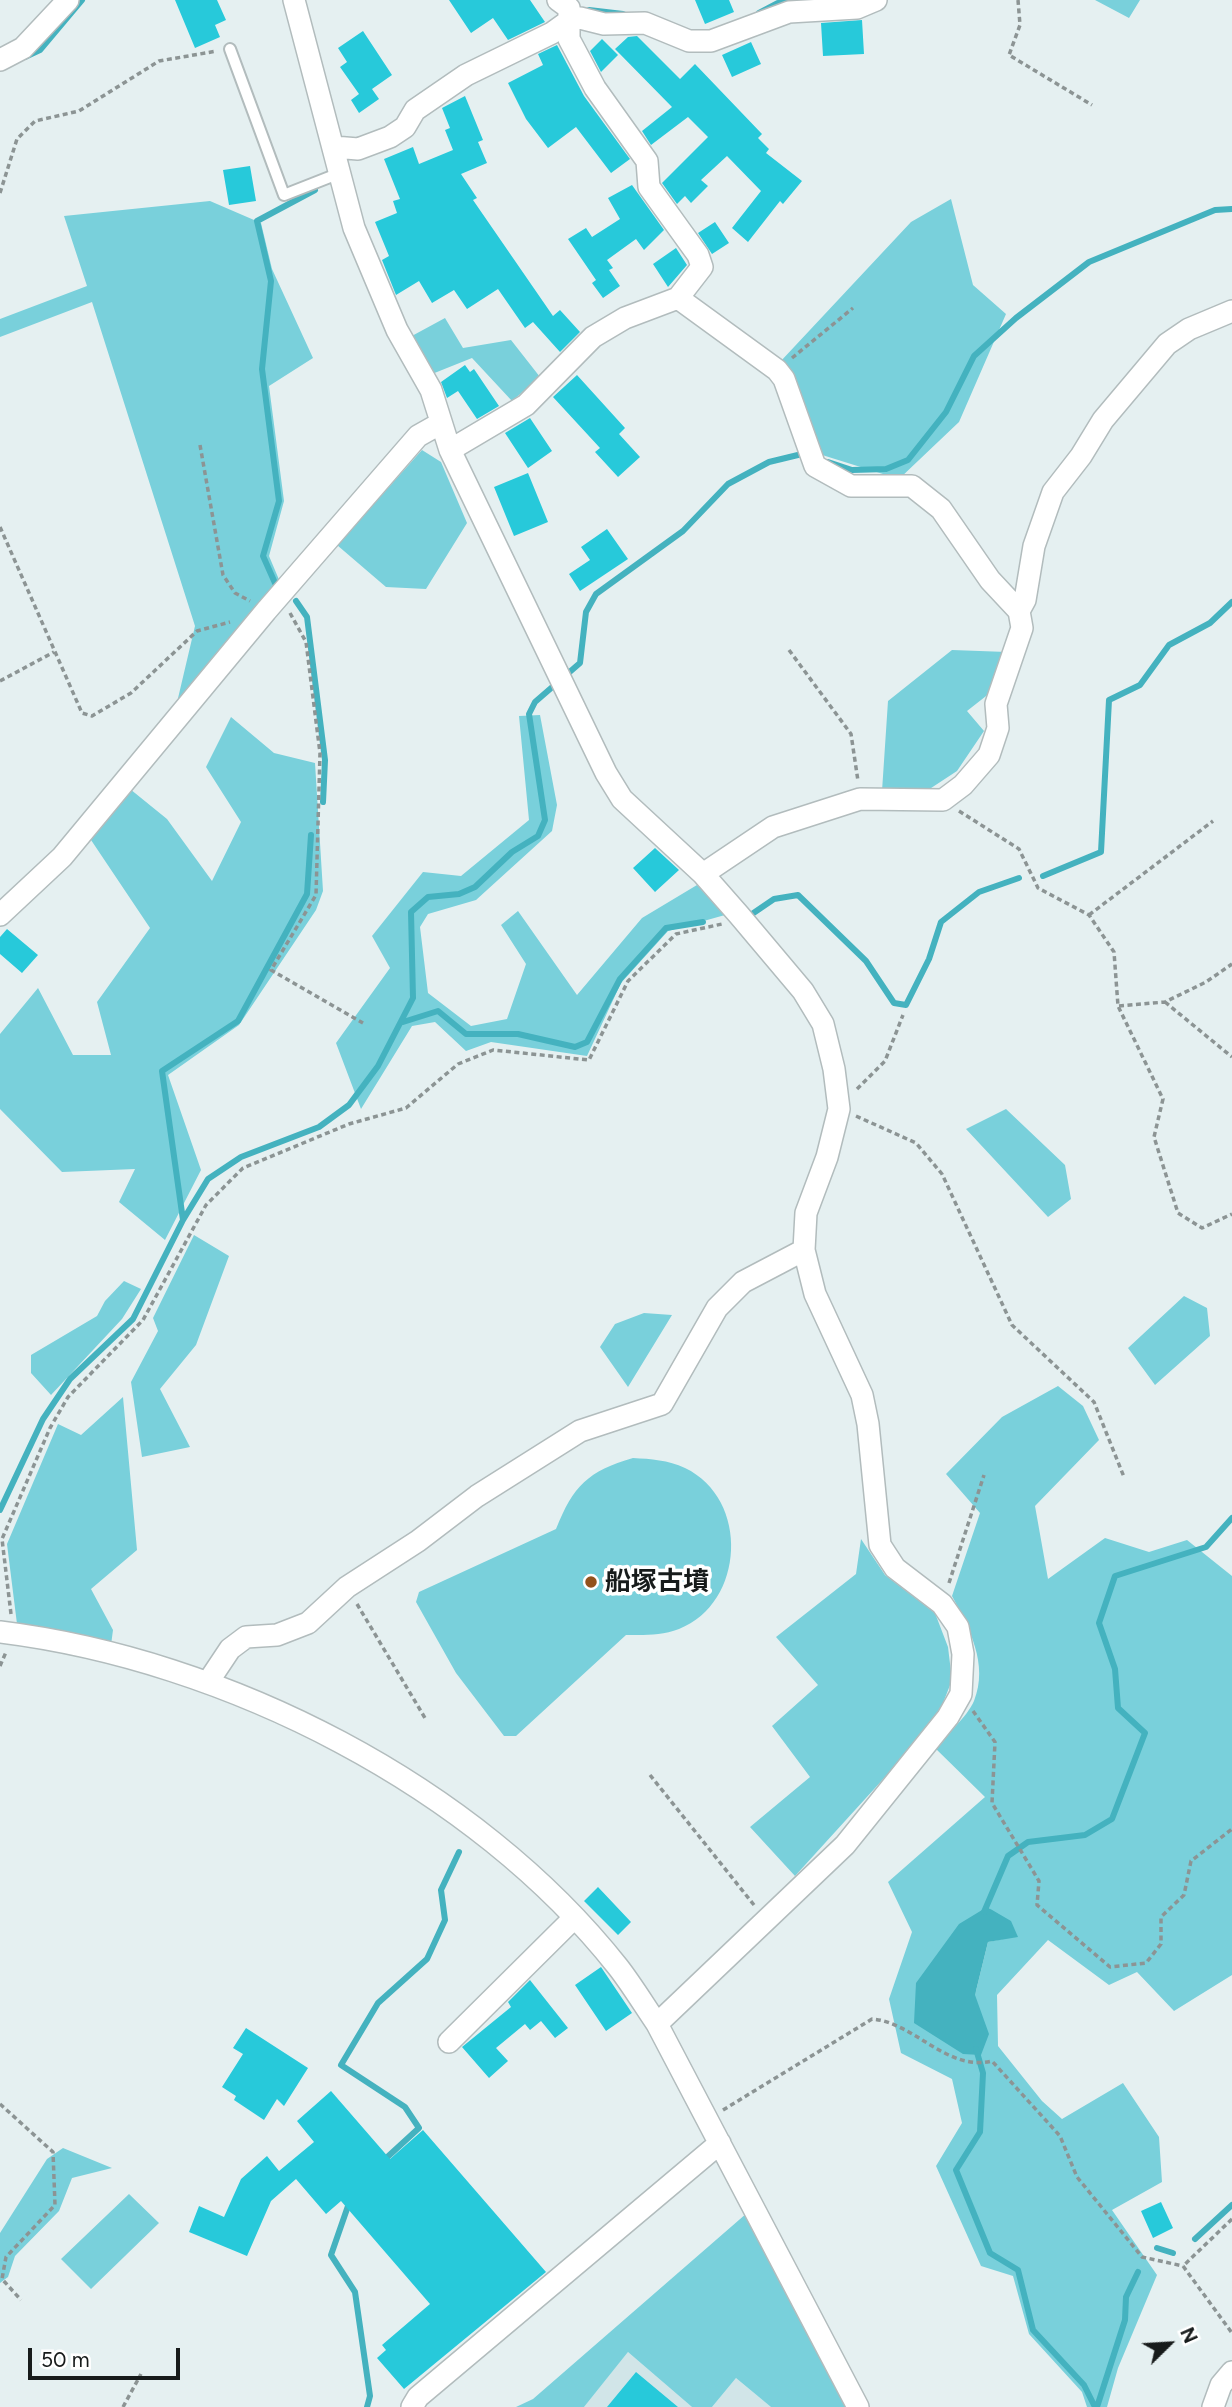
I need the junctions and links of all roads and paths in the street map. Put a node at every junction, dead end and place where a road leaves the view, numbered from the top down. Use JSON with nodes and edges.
{"nodes":[{"id":1,"x":68,"y":0,"type":"edge"},
{"id":2,"x":294,"y":0,"type":"edge"},
{"id":3,"x":558,"y":0,"type":"edge"},
{"id":4,"x":876,"y":0,"type":"edge"},
{"id":5,"x":1018,"y":0,"type":"edge"},
{"id":6,"x":570,"y":20,"type":"junction"},
{"id":7,"x":230,"y":49,"type":"joint"},
{"id":8,"x":0,"y":60,"type":"edge"},
{"id":9,"x":1092,"y":105,"type":"dead end"},
{"id":10,"x":334,"y":147,"type":"junction"},
{"id":11,"x":340,"y":173,"type":"junction"},
{"id":12,"x":0,"y":193,"type":"edge"},
{"id":13,"x":678,"y":298,"type":"junction"},
{"id":14,"x":853,"y":308,"type":"dead end"},
{"id":15,"x":1232,"y":311,"type":"edge"},
{"id":16,"x":777,"y":370,"type":"junction"},
{"id":17,"x":441,"y":424,"type":"junction"},
{"id":18,"x":200,"y":445,"type":"dead end"},
{"id":19,"x":450,"y":450,"type":"junction"},
{"id":20,"x":0,"y":527,"type":"edge"},
{"id":21,"x":281,"y":596,"type":"junction"},
{"id":22,"x":266,"y":611,"type":"junction"},
{"id":23,"x":1019,"y":611,"type":"junction"},
{"id":24,"x":232,"y":621,"type":"dead end"},
{"id":25,"x":789,"y":650,"type":"dead end"},
{"id":26,"x":55,"y":651,"type":"junction"},
{"id":27,"x":0,"y":681,"type":"edge"},
{"id":28,"x":860,"y":799,"type":"junction"},
{"id":29,"x":943,"y":800,"type":"junction"},
{"id":30,"x":1213,"y":821,"type":"dead end"},
{"id":31,"x":704,"y":874,"type":"junction"},
{"id":32,"x":0,"y":915,"type":"edge"},
{"id":33,"x":739,"y":915,"type":"junction"},
{"id":34,"x":1089,"y":915,"type":"junction"},
{"id":35,"x":1232,"y":964,"type":"edge"},
{"id":36,"x":1165,"y":1002,"type":"junction"},
{"id":37,"x":1118,"y":1006,"type":"junction"},
{"id":38,"x":903,"y":1015,"type":"dead end"},
{"id":39,"x":363,"y":1023,"type":"dead end"},
{"id":40,"x":1232,"y":1057,"type":"edge"},
{"id":41,"x":839,"y":1109,"type":"junction"},
{"id":42,"x":1232,"y":1214,"type":"edge"},
{"id":43,"x":804,"y":1250,"type":"junction"},
{"id":44,"x":984,"y":1475,"type":"dead end"},
{"id":45,"x":1124,"y":1476,"type":"dead end"},
{"id":46,"x":347,"y":1587,"type":"junction"},
{"id":47,"x":942,"y":1604,"type":"junction"},
{"id":48,"x":6,"y":1632,"type":"edge"},
{"id":49,"x":208,"y":1682,"type":"junction"},
{"id":50,"x":961,"y":1695,"type":"junction"},
{"id":51,"x":425,"y":1718,"type":"dead end"},
{"id":52,"x":650,"y":1775,"type":"dead end"},
{"id":53,"x":1232,"y":1829,"type":"edge"},
{"id":54,"x":574,"y":1918,"type":"junction"},
{"id":55,"x":766,"y":1920,"type":"junction"},
{"id":56,"x":657,"y":2024,"type":"junction"},
{"id":57,"x":449,"y":2042,"type":"dead end"},
{"id":58,"x":0,"y":2104,"type":"edge"},
{"id":59,"x":709,"y":2119,"type":"junction"},
{"id":60,"x":720,"y":2143,"type":"junction"},
{"id":61,"x":1232,"y":2218,"type":"edge"},
{"id":62,"x":1183,"y":2266,"type":"junction"},
{"id":63,"x":21,"y":2300,"type":"dead end"},
{"id":64,"x":1232,"y":2333,"type":"edge"},
{"id":65,"x":1232,"y":2372,"type":"edge"},
{"id":66,"x":141,"y":2374,"type":"dead end"},
{"id":67,"x":123,"y":2407,"type":"edge"},
{"id":68,"x":412,"y":2407,"type":"edge"},
{"id":69,"x":858,"y":2407,"type":"edge"},
{"id":70,"x":1213,"y":2407,"type":"edge"}],
"edges":[{"from":1,"to":8,"type":"street"},
{"from":2,"to":10,"type":"street"},
{"from":3,"to":6,"type":"street"},
{"from":4,"to":6,"type":"street"},
{"from":5,"to":9,"type":"path"},
{"from":6,"to":10,"type":"street"},
{"from":6,"to":13,"type":"street"},
{"from":7,"to":11,"type":"lane"},
{"from":7,"to":12,"type":"path"},
{"from":10,"to":11,"type":"street"},
{"from":11,"to":17,"type":"street"},
{"from":13,"to":16,"type":"street"},
{"from":13,"to":19,"type":"street"},
{"from":14,"to":16,"type":"path"},
{"from":15,"to":23,"type":"street"},
{"from":16,"to":23,"type":"street"},
{"from":17,"to":19,"type":"street"},
{"from":17,"to":21,"type":"street"},
{"from":18,"to":22,"type":"path"},
{"from":19,"to":31,"type":"street"},
{"from":20,"to":26,"type":"path"},
{"from":21,"to":22,"type":"street"},
{"from":21,"to":39,"type":"path"},
{"from":22,"to":32,"type":"street"},
{"from":23,"to":29,"type":"street"},
{"from":24,"to":26,"type":"path"},
{"from":25,"to":28,"type":"path"},
{"from":26,"to":27,"type":"path"},
{"from":28,"to":29,"type":"street"},
{"from":28,"to":31,"type":"street"},
{"from":29,"to":34,"type":"path"},
{"from":30,"to":34,"type":"path"},
{"from":31,"to":33,"type":"street"},
{"from":33,"to":41,"type":"street"},
{"from":33,"to":48,"type":"path"},
{"from":34,"to":37,"type":"path"},
{"from":35,"to":36,"type":"path"},
{"from":36,"to":37,"type":"path"},
{"from":36,"to":40,"type":"path"},
{"from":37,"to":42,"type":"path"},
{"from":38,"to":41,"type":"path"},
{"from":41,"to":43,"type":"street"},
{"from":41,"to":45,"type":"path"},
{"from":43,"to":46,"type":"street"},
{"from":43,"to":47,"type":"street"},
{"from":44,"to":47,"type":"path"},
{"from":46,"to":49,"type":"street"},
{"from":46,"to":51,"type":"path"},
{"from":47,"to":50,"type":"street"},
{"from":48,"to":49,"type":"street"},
{"from":49,"to":54,"type":"street"},
{"from":50,"to":53,"type":"path"},
{"from":50,"to":55,"type":"street"},
{"from":52,"to":55,"type":"path"},
{"from":54,"to":56,"type":"street"},
{"from":54,"to":57,"type":"street"},
{"from":55,"to":56,"type":"street"},
{"from":56,"to":59,"type":"street"},
{"from":58,"to":63,"type":"path"},
{"from":59,"to":60,"type":"street"},
{"from":59,"to":62,"type":"path"},
{"from":60,"to":68,"type":"street"},
{"from":60,"to":69,"type":"street"},
{"from":61,"to":62,"type":"path"},
{"from":62,"to":64,"type":"path"},
{"from":65,"to":70,"type":"street"},
{"from":66,"to":67,"type":"path"}]}
